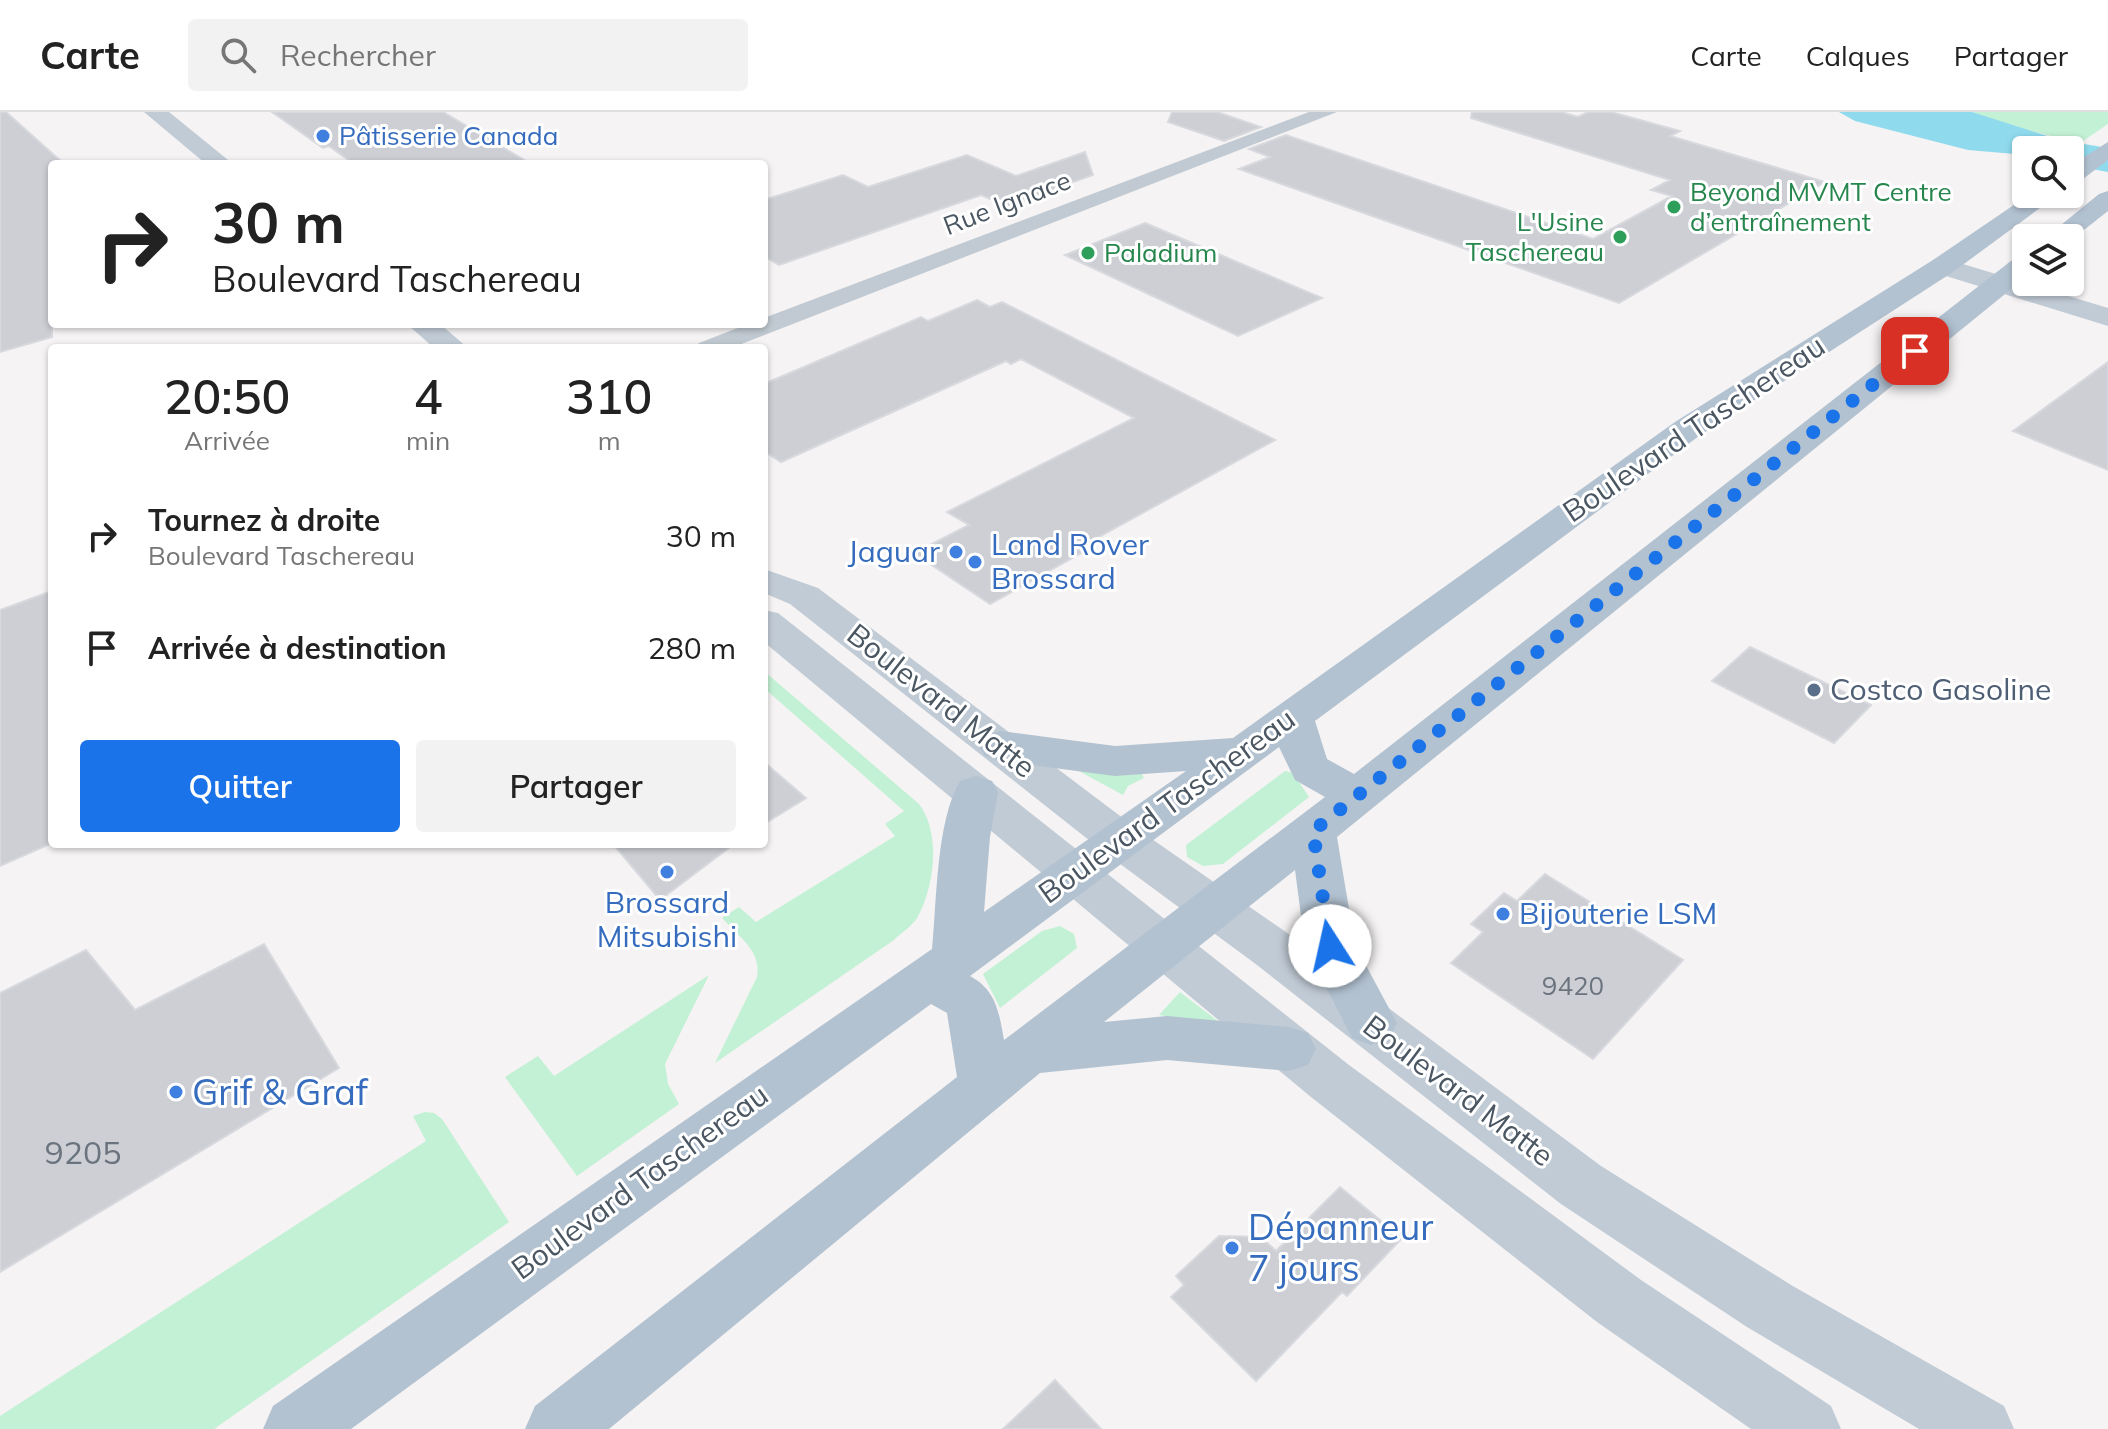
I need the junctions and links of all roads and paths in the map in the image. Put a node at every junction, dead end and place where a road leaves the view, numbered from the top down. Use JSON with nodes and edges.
{"nodes":[{"id":1,"x":155,"y":112,"type":"edge"},
{"id":2,"x":1327,"y":112,"type":"edge"},
{"id":3,"x":2108,"y":149,"type":"edge"},
{"id":4,"x":216,"y":160,"type":"edge"},
{"id":5,"x":2084,"y":167,"type":"edge"},
{"id":6,"x":2108,"y":199,"type":"edge"},
{"id":7,"x":2027,"y":208,"type":"edge"},
{"id":8,"x":2076,"y":224,"type":"edge"},
{"id":9,"x":1953,"y":260,"type":"junction"},
{"id":10,"x":2012,"y":271,"type":"edge"},
{"id":11,"x":2012,"y":277,"type":"edge"},
{"id":12,"x":2084,"y":289,"type":"edge"},
{"id":13,"x":2066,"y":296,"type":"edge"},
{"id":14,"x":2108,"y":296,"type":"edge"},
{"id":15,"x":2108,"y":317,"type":"edge"},
{"id":16,"x":768,"y":325,"type":"edge"},
{"id":17,"x":427,"y":328,"type":"edge"},
{"id":18,"x":760,"y":328,"type":"edge"},
{"id":19,"x":448,"y":344,"type":"edge"},
{"id":20,"x":718,"y":344,"type":"edge"},
{"id":21,"x":768,"y":582,"type":"edge"},
{"id":22,"x":768,"y":625,"type":"edge"},
{"id":23,"x":1292,"y":716,"type":"junction"},
{"id":24,"x":1000,"y":746,"type":"junction"},
{"id":25,"x":1241,"y":752,"type":"junction"},
{"id":26,"x":976,"y":792,"type":"junction"},
{"id":27,"x":1361,"y":793,"type":"junction"},
{"id":28,"x":1313,"y":831,"type":"junction"},
{"id":29,"x":1120,"y":840,"type":"junction"},
{"id":30,"x":1076,"y":872,"type":"junction"},
{"id":31,"x":1213,"y":908,"type":"junction"},
{"id":32,"x":1165,"y":945,"type":"junction"},
{"id":33,"x":942,"y":967,"type":"junction"},
{"id":34,"x":1371,"y":1023,"type":"junction"},
{"id":35,"x":1289,"y":1049,"type":"junction"},
{"id":36,"x":1007,"y":1069,"type":"junction"},
{"id":37,"x":296,"y":1429,"type":"edge"},
{"id":38,"x":558,"y":1429,"type":"edge"},
{"id":39,"x":1808,"y":1429,"type":"edge"},
{"id":40,"x":1981,"y":1429,"type":"edge"}],
"edges":[{"from":1,"to":4,"type":"main road"},
{"from":2,"to":16,"type":"street","name":"Rue Ignace"},
{"from":3,"to":5,"type":"main road"},
{"from":6,"to":8,"type":"main road"},
{"from":7,"to":9,"type":"main road","name":"Boulevard Taschereau"},
{"from":9,"to":10,"type":"main road"},
{"from":9,"to":23,"type":"main road","name":"Boulevard Taschereau"},
{"from":11,"to":27,"type":"main road"},
{"from":12,"to":14,"type":"main road"},
{"from":13,"to":15,"type":"main road"},
{"from":17,"to":19,"type":"main road"},
{"from":18,"to":20,"type":"street","name":"Rue Ignace"},
{"from":21,"to":24,"type":"main road","name":"Boulevard Matte"},
{"from":22,"to":26,"type":"main road","name":"Boulevard Matte"},
{"from":23,"to":25,"type":"main road","name":"Boulevard Taschereau"},
{"from":23,"to":27,"type":"main road"},
{"from":24,"to":25,"type":"main road"},
{"from":24,"to":29,"type":"main road","name":"Boulevard Matte"},
{"from":25,"to":29,"type":"main road","name":"Boulevard Taschereau"},
{"from":26,"to":30,"type":"main road","name":"Boulevard Matte"},
{"from":26,"to":33,"type":"main road"},
{"from":27,"to":28,"type":"main road"},
{"from":28,"to":31,"type":"main road"},
{"from":28,"to":34,"type":"main road"},
{"from":29,"to":30,"type":"main road","name":"Boulevard Taschereau"},
{"from":29,"to":31,"type":"main road","name":"Boulevard Matte"},
{"from":30,"to":32,"type":"main road","name":"Boulevard Matte"},
{"from":30,"to":33,"type":"main road","name":"Boulevard Taschereau"},
{"from":31,"to":32,"type":"main road"},
{"from":31,"to":34,"type":"main road","name":"Boulevard Matte"},
{"from":32,"to":35,"type":"main road","name":"Boulevard Matte"},
{"from":32,"to":36,"type":"main road"},
{"from":33,"to":36,"type":"main road"},
{"from":33,"to":37,"type":"main road","name":"Boulevard Taschereau"},
{"from":34,"to":40,"type":"main road","name":"Boulevard Matte"},
{"from":35,"to":36,"type":"main road"},
{"from":35,"to":39,"type":"main road","name":"Boulevard Matte"},
{"from":36,"to":38,"type":"main road"}]}
